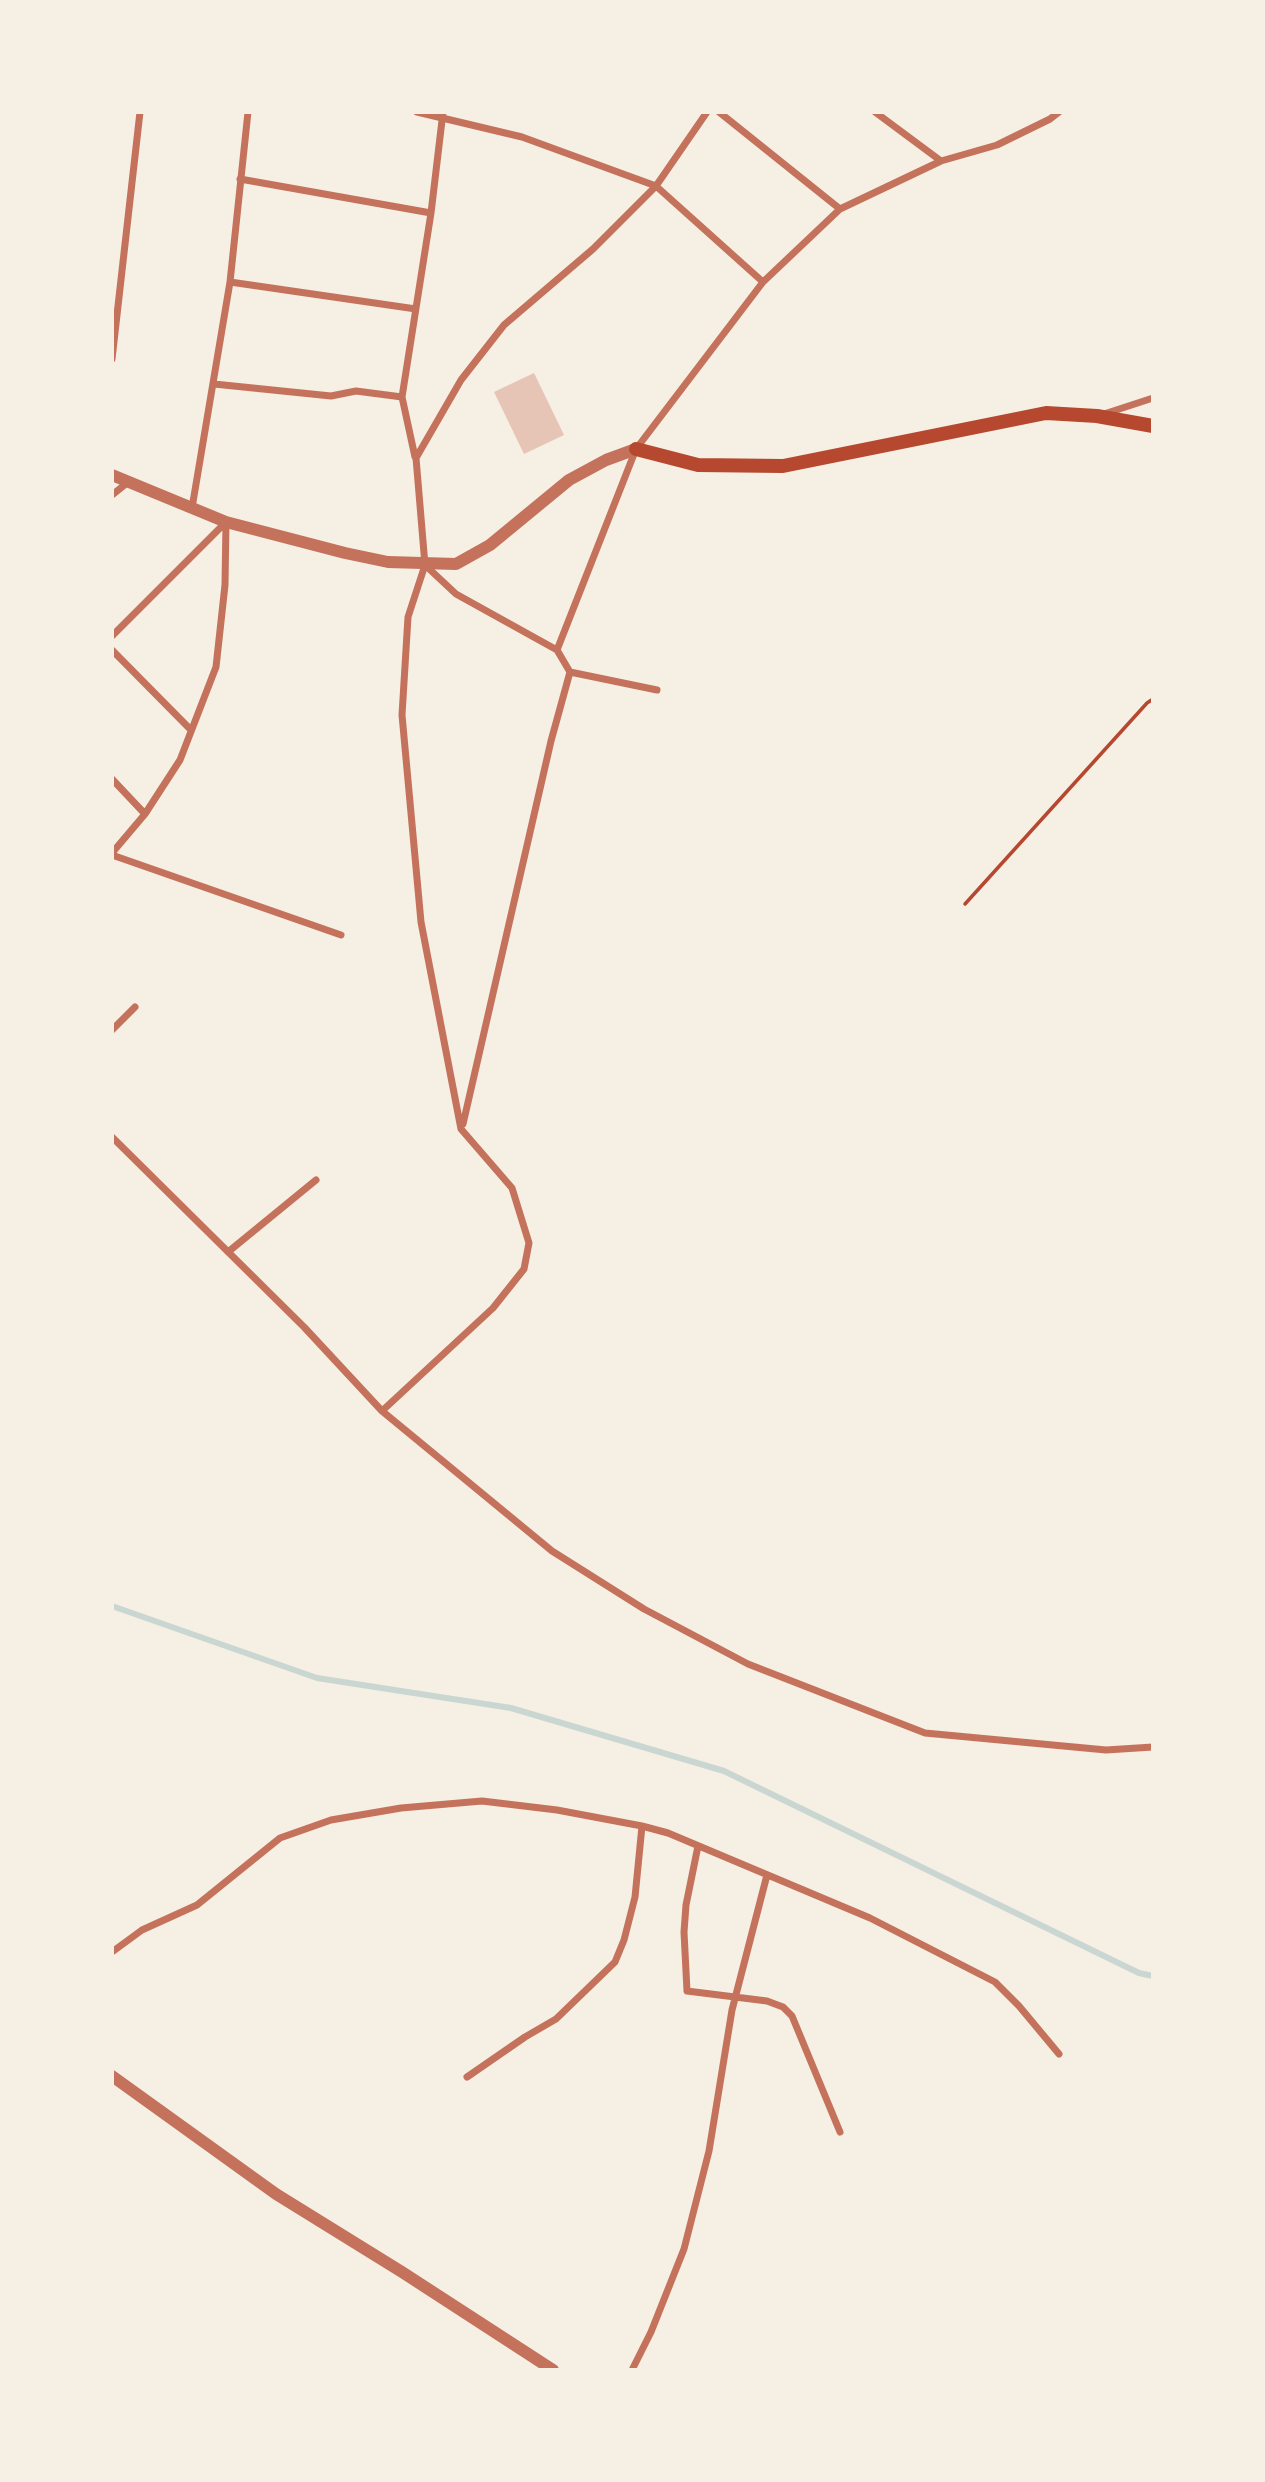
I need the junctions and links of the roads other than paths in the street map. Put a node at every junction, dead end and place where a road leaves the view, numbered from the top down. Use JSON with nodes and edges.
{"nodes":[{"id":1,"x":140,"y":112,"type":"edge"},
{"id":2,"x":248,"y":112,"type":"edge"},
{"id":3,"x":417,"y":112,"type":"edge"},
{"id":4,"x":707,"y":112,"type":"edge"},
{"id":5,"x":719,"y":112,"type":"edge"},
{"id":6,"x":875,"y":112,"type":"edge"},
{"id":7,"x":1041,"y":112,"type":"edge"},
{"id":8,"x":1059,"y":112,"type":"edge"},
{"id":9,"x":442,"y":115,"type":"edge"},
{"id":10,"x":1050,"y":119,"type":"junction"},
{"id":11,"x":942,"y":161,"type":"junction"},
{"id":12,"x":240,"y":179,"type":"junction"},
{"id":13,"x":656,"y":186,"type":"junction"},
{"id":14,"x":840,"y":209,"type":"junction"},
{"id":15,"x":431,"y":213,"type":"junction"},
{"id":16,"x":230,"y":282,"type":"junction"},
{"id":17,"x":763,"y":282,"type":"junction"},
{"id":18,"x":416,"y":309,"type":"junction"},
{"id":19,"x":112,"y":359,"type":"edge"},
{"id":20,"x":214,"y":384,"type":"junction"},
{"id":21,"x":402,"y":397,"type":"junction"},
{"id":22,"x":1153,"y":398,"type":"edge"},
{"id":23,"x":1097,"y":416,"type":"junction"},
{"id":24,"x":1153,"y":426,"type":"edge"},
{"id":25,"x":636,"y":449,"type":"junction"},
{"id":26,"x":415,"y":458,"type":"junction"},
{"id":27,"x":112,"y":475,"type":"edge"},
{"id":28,"x":127,"y":482,"type":"junction"},
{"id":29,"x":112,"y":495,"type":"edge"},
{"id":30,"x":192,"y":508,"type":"junction"},
{"id":31,"x":226,"y":522,"type":"junction"},
{"id":32,"x":425,"y":565,"type":"junction"},
{"id":33,"x":112,"y":636,"type":"edge"},
{"id":34,"x":112,"y":650,"type":"edge"},
{"id":35,"x":557,"y":650,"type":"junction"},
{"id":36,"x":570,"y":672,"type":"junction"},
{"id":37,"x":657,"y":691,"type":"dead end"},
{"id":38,"x":191,"y":730,"type":"junction"},
{"id":39,"x":112,"y":779,"type":"edge"},
{"id":40,"x":145,"y":814,"type":"junction"},
{"id":41,"x":112,"y":854,"type":"edge"},
{"id":42,"x":341,"y":935,"type":"dead end"},
{"id":43,"x":135,"y":1007,"type":"dead end"},
{"id":44,"x":112,"y":1030,"type":"edge"},
{"id":45,"x":461,"y":1129,"type":"junction"},
{"id":46,"x":112,"y":1137,"type":"edge"},
{"id":47,"x":316,"y":1180,"type":"dead end"},
{"id":48,"x":228,"y":1252,"type":"junction"},
{"id":49,"x":382,"y":1411,"type":"junction"},
{"id":50,"x":1153,"y":1747,"type":"edge"},
{"id":51,"x":642,"y":1826,"type":"junction"},
{"id":52,"x":698,"y":1846,"type":"junction"},
{"id":53,"x":767,"y":1875,"type":"junction"},
{"id":54,"x":112,"y":1952,"type":"edge"},
{"id":55,"x":735,"y":1996,"type":"junction"},
{"id":56,"x":1059,"y":2054,"type":"dead end"},
{"id":57,"x":112,"y":2076,"type":"edge"},
{"id":58,"x":467,"y":2077,"type":"dead end"},
{"id":59,"x":840,"y":2133,"type":"dead end"},
{"id":60,"x":553,"y":2370,"type":"edge"},
{"id":61,"x":632,"y":2370,"type":"edge"}],
"edges":[{"from":1,"to":19,"type":"street"},
{"from":2,"to":12,"type":"street"},
{"from":3,"to":9,"type":"street"},
{"from":4,"to":13,"type":"street"},
{"from":5,"to":14,"type":"street"},
{"from":6,"to":11,"type":"street"},
{"from":7,"to":10,"type":"street"},
{"from":8,"to":10,"type":"street"},
{"from":9,"to":13,"type":"street"},
{"from":9,"to":15,"type":"street"},
{"from":10,"to":11,"type":"street"},
{"from":11,"to":14,"type":"street"},
{"from":12,"to":15,"type":"street"},
{"from":12,"to":16,"type":"street"},
{"from":13,"to":17,"type":"street"},
{"from":13,"to":26,"type":"street"},
{"from":14,"to":17,"type":"street"},
{"from":15,"to":18,"type":"street"},
{"from":16,"to":18,"type":"street"},
{"from":16,"to":20,"type":"street"},
{"from":17,"to":25,"type":"street"},
{"from":18,"to":21,"type":"street"},
{"from":20,"to":21,"type":"street"},
{"from":20,"to":30,"type":"street"},
{"from":21,"to":26,"type":"street"},
{"from":22,"to":23,"type":"street"},
{"from":23,"to":24,"type":"main road"},
{"from":23,"to":25,"type":"main road"},
{"from":25,"to":32,"type":"street"},
{"from":25,"to":35,"type":"street"},
{"from":26,"to":32,"type":"street"},
{"from":27,"to":28,"type":"street"},
{"from":28,"to":29,"type":"street"},
{"from":28,"to":30,"type":"street"},
{"from":30,"to":31,"type":"street"},
{"from":31,"to":32,"type":"street"},
{"from":31,"to":33,"type":"street"},
{"from":31,"to":38,"type":"street"},
{"from":32,"to":35,"type":"street"},
{"from":32,"to":45,"type":"street"},
{"from":34,"to":38,"type":"street"},
{"from":35,"to":36,"type":"street"},
{"from":36,"to":37,"type":"street"},
{"from":36,"to":45,"type":"street"},
{"from":38,"to":40,"type":"street"},
{"from":39,"to":40,"type":"street"},
{"from":40,"to":41,"type":"street"},
{"from":41,"to":42,"type":"street"},
{"from":43,"to":44,"type":"street"},
{"from":45,"to":49,"type":"street"},
{"from":46,"to":48,"type":"street"},
{"from":47,"to":48,"type":"street"},
{"from":48,"to":49,"type":"street"},
{"from":49,"to":50,"type":"street"},
{"from":51,"to":52,"type":"street"},
{"from":51,"to":54,"type":"street"},
{"from":51,"to":58,"type":"street"},
{"from":52,"to":53,"type":"street"},
{"from":52,"to":55,"type":"street"},
{"from":53,"to":55,"type":"street"},
{"from":53,"to":56,"type":"street"},
{"from":55,"to":59,"type":"street"},
{"from":55,"to":61,"type":"street"},
{"from":57,"to":60,"type":"street"}]}
